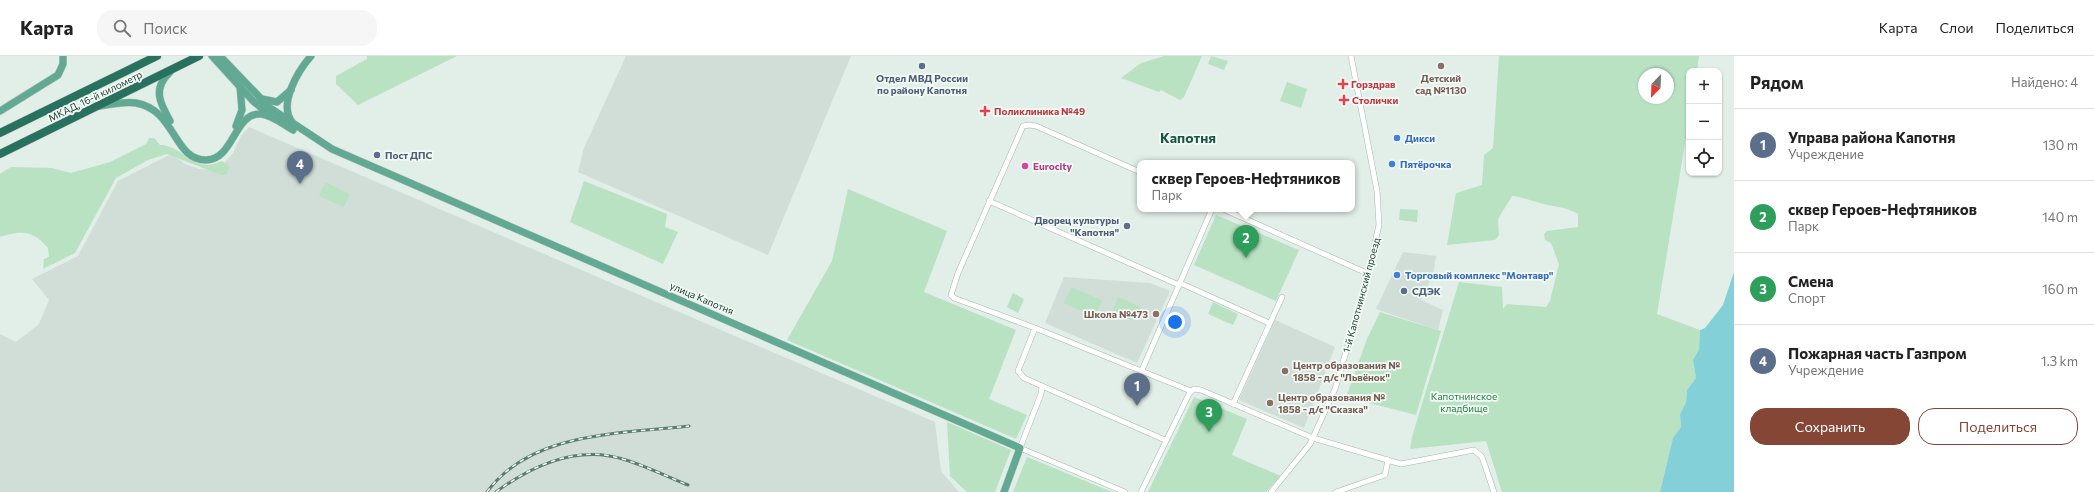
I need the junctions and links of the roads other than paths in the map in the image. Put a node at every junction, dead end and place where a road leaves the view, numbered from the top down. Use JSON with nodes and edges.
{"nodes":[{"id":1,"x":63,"y":56,"type":"edge"},
{"id":2,"x":157,"y":56,"type":"edge"},
{"id":3,"x":199,"y":56,"type":"edge"},
{"id":4,"x":212,"y":56,"type":"edge"},
{"id":5,"x":220,"y":56,"type":"edge"},
{"id":6,"x":311,"y":56,"type":"edge"},
{"id":7,"x":1351,"y":56,"type":"edge"},
{"id":8,"x":174,"y":68,"type":"junction"},
{"id":9,"x":229,"y":71,"type":"junction"},
{"id":10,"x":240,"y":87,"type":"junction"},
{"id":11,"x":293,"y":87,"type":"junction"},
{"id":12,"x":258,"y":98,"type":"junction"},
{"id":13,"x":96,"y":107,"type":"junction"},
{"id":14,"x":0,"y":111,"type":"edge"},
{"id":15,"x":276,"y":120,"type":"junction"},
{"id":16,"x":296,"y":127,"type":"junction"},
{"id":17,"x":0,"y":133,"type":"edge"},
{"id":18,"x":332,"y":149,"type":"junction"},
{"id":19,"x":0,"y":154,"type":"edge"},
{"id":20,"x":1137,"y":171,"type":"edge"},
{"id":21,"x":989,"y":201,"type":"junction"},
{"id":22,"x":1211,"y":212,"type":"edge"},
{"id":23,"x":1230,"y":212,"type":"edge"},
{"id":24,"x":1369,"y":274,"type":"junction"},
{"id":25,"x":1180,"y":284,"type":"junction"},
{"id":26,"x":1282,"y":297,"type":"dead end"},
{"id":27,"x":1269,"y":323,"type":"junction"},
{"id":28,"x":1036,"y":328,"type":"junction"},
{"id":29,"x":1142,"y":370,"type":"junction"},
{"id":30,"x":1042,"y":386,"type":"junction"},
{"id":31,"x":1191,"y":391,"type":"junction"},
{"id":32,"x":1233,"y":404,"type":"junction"},
{"id":33,"x":1313,"y":438,"type":"junction"},
{"id":34,"x":1165,"y":440,"type":"junction"},
{"id":35,"x":1020,"y":448,"type":"junction"},
{"id":36,"x":1388,"y":460,"type":"junction"},
{"id":37,"x":1004,"y":492,"type":"edge"},
{"id":38,"x":1125,"y":492,"type":"edge"},
{"id":39,"x":1141,"y":492,"type":"edge"},
{"id":40,"x":1271,"y":492,"type":"edge"},
{"id":41,"x":1336,"y":492,"type":"edge"},
{"id":42,"x":1494,"y":492,"type":"edge"}],
"edges":[{"from":1,"to":14,"type":"main road"},
{"from":2,"to":17,"type":"highway","name":"МКАД, 16-й километр"},
{"from":3,"to":8,"type":"highway","name":"МКАД, 16-й километр"},
{"from":4,"to":9,"type":"main road"},
{"from":5,"to":9,"type":"main road"},
{"from":6,"to":11,"type":"main road"},
{"from":7,"to":24,"type":"street","name":"1-й Капотнинский проезд"},
{"from":8,"to":10,"type":"main road"},
{"from":8,"to":13,"type":"highway","name":"МКАД, 16-й километр"},
{"from":9,"to":10,"type":"main road"},
{"from":9,"to":12,"type":"main road"},
{"from":10,"to":15,"type":"main road"},
{"from":11,"to":12,"type":"main road"},
{"from":11,"to":16,"type":"main road"},
{"from":12,"to":16,"type":"main road"},
{"from":13,"to":15,"type":"main road"},
{"from":13,"to":19,"type":"highway","name":"МКАД, 16-й километр"},
{"from":15,"to":18,"type":"main road"},
{"from":16,"to":18,"type":"main road"},
{"from":18,"to":35,"type":"main road","name":"улица Капотня"},
{"from":20,"to":21,"type":"street"},
{"from":21,"to":25,"type":"street"},
{"from":21,"to":28,"type":"street"},
{"from":22,"to":25,"type":"street"},
{"from":23,"to":24,"type":"street"},
{"from":24,"to":33,"type":"street","name":"1-й Капотнинский проезд"},
{"from":25,"to":27,"type":"street"},
{"from":25,"to":29,"type":"street"},
{"from":26,"to":27,"type":"street"},
{"from":27,"to":32,"type":"street"},
{"from":28,"to":29,"type":"street"},
{"from":28,"to":30,"type":"street"},
{"from":29,"to":31,"type":"street"},
{"from":30,"to":34,"type":"street"},
{"from":30,"to":35,"type":"street"},
{"from":31,"to":32,"type":"street"},
{"from":31,"to":34,"type":"street"},
{"from":32,"to":33,"type":"street"},
{"from":33,"to":36,"type":"street"},
{"from":33,"to":40,"type":"street","name":"1-й Капотнинский проезд"},
{"from":34,"to":39,"type":"street"},
{"from":35,"to":37,"type":"main road"},
{"from":35,"to":38,"type":"street"},
{"from":36,"to":41,"type":"street"},
{"from":36,"to":42,"type":"street"}]}
